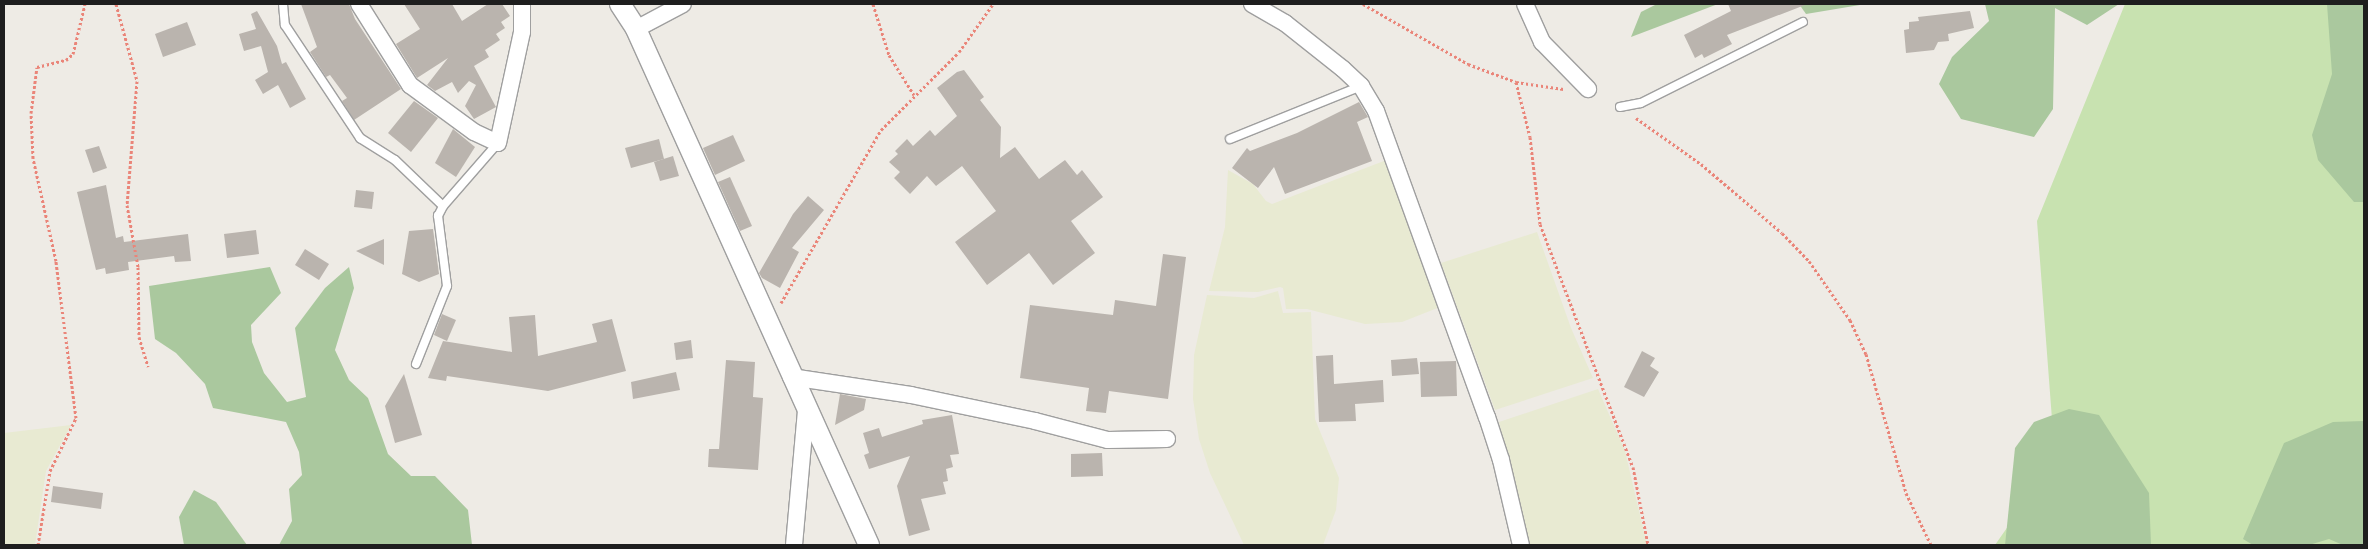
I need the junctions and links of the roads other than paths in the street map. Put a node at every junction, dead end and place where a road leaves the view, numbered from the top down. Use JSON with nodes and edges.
{"nodes":[{"id":1,"x":283,"y":4,"type":"edge"},
{"id":2,"x":359,"y":4,"type":"edge"},
{"id":3,"x":522,"y":4,"type":"edge"},
{"id":4,"x":620,"y":4,"type":"edge"},
{"id":5,"x":683,"y":4,"type":"edge"},
{"id":6,"x":1252,"y":4,"type":"edge"},
{"id":7,"x":1525,"y":4,"type":"edge"},
{"id":8,"x":1802,"y":22,"type":"dead end"},
{"id":9,"x":636,"y":29,"type":"junction"},
{"id":10,"x":1361,"y":86,"type":"junction"},
{"id":11,"x":1588,"y":89,"type":"road end"},
{"id":12,"x":1620,"y":107,"type":"road end"},
{"id":13,"x":1230,"y":139,"type":"dead end"},
{"id":14,"x":498,"y":143,"type":"junction"},
{"id":15,"x":443,"y":206,"type":"junction"},
{"id":16,"x":416,"y":364,"type":"dead end"},
{"id":17,"x":791,"y":377,"type":"junction"},
{"id":18,"x":806,"y":410,"type":"junction"},
{"id":19,"x":1167,"y":439,"type":"dead end"},
{"id":20,"x":794,"y":545,"type":"edge"},
{"id":21,"x":869,"y":545,"type":"edge"},
{"id":22,"x":1521,"y":545,"type":"edge"}],
"edges":[{"from":1,"to":15,"type":"lane"},
{"from":2,"to":14,"type":"street"},
{"from":3,"to":14,"type":"street"},
{"from":4,"to":9,"type":"street"},
{"from":5,"to":9,"type":"street"},
{"from":6,"to":10,"type":"street"},
{"from":7,"to":11,"type":"street"},
{"from":8,"to":12,"type":"lane"},
{"from":9,"to":17,"type":"street"},
{"from":10,"to":13,"type":"lane"},
{"from":10,"to":22,"type":"street"},
{"from":14,"to":15,"type":"lane"},
{"from":15,"to":16,"type":"lane"},
{"from":17,"to":18,"type":"street"},
{"from":17,"to":19,"type":"street"},
{"from":18,"to":20,"type":"street"},
{"from":18,"to":21,"type":"street"}]}
